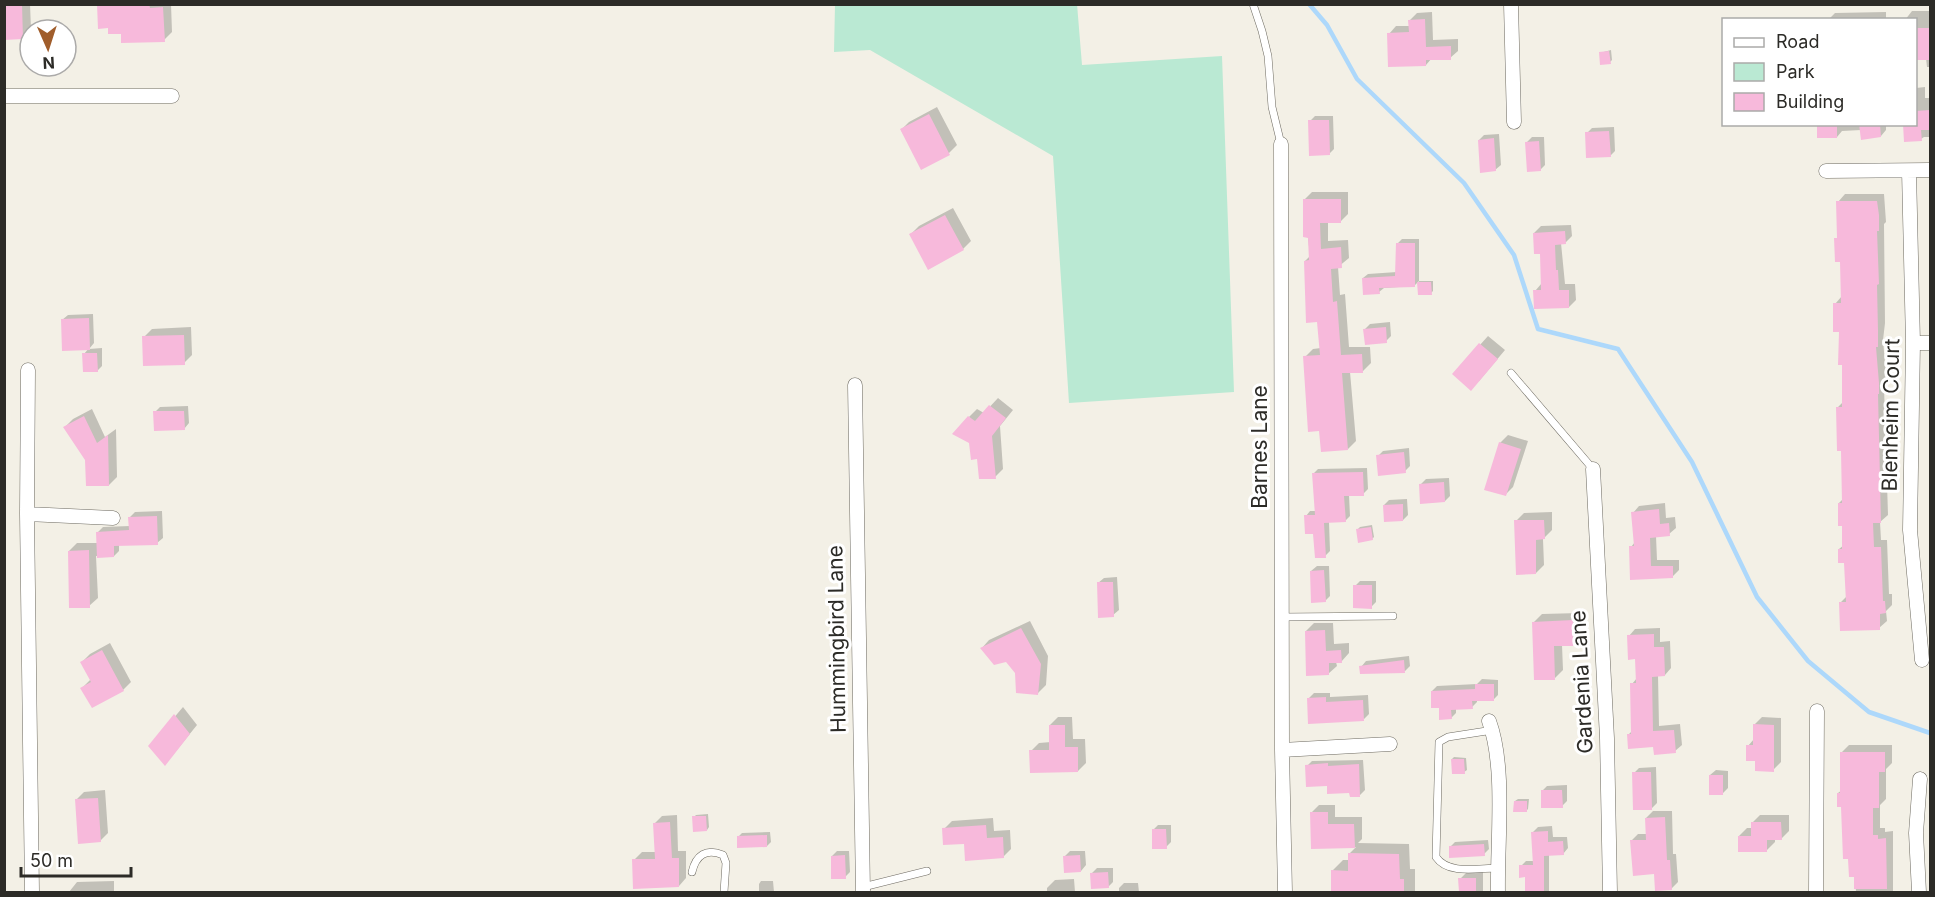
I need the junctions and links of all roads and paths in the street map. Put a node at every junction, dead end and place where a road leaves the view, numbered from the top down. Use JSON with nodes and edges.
{"nodes":[{"id":1,"x":1252,"y":4,"type":"edge"},
{"id":2,"x":1511,"y":4,"type":"edge"},
{"id":3,"x":4,"y":96,"type":"edge"},
{"id":4,"x":172,"y":96,"type":"dead end"},
{"id":5,"x":1514,"y":122,"type":"dead end"},
{"id":6,"x":1281,"y":144,"type":"joint"},
{"id":7,"x":1930,"y":170,"type":"edge"},
{"id":8,"x":1826,"y":171,"type":"dead end"},
{"id":9,"x":1910,"y":171,"type":"junction"},
{"id":10,"x":1913,"y":343,"type":"junction"},
{"id":11,"x":1930,"y":343,"type":"edge"},
{"id":12,"x":28,"y":370,"type":"dead end"},
{"id":13,"x":1511,"y":373,"type":"dead end"},
{"id":14,"x":855,"y":385,"type":"dead end"},
{"id":15,"x":1593,"y":469,"type":"joint"},
{"id":16,"x":27,"y":514,"type":"junction"},
{"id":17,"x":113,"y":518,"type":"dead end"},
{"id":18,"x":1393,"y":616,"type":"dead end"},
{"id":19,"x":1281,"y":617,"type":"junction"},
{"id":20,"x":1922,"y":660,"type":"dead end"},
{"id":21,"x":1817,"y":711,"type":"dead end"},
{"id":22,"x":1491,"y":725,"type":"joint"},
{"id":23,"x":1390,"y":744,"type":"dead end"},
{"id":24,"x":1282,"y":750,"type":"junction"},
{"id":25,"x":1920,"y":779,"type":"dead end"},
{"id":26,"x":1498,"y":868,"type":"junction"},
{"id":27,"x":927,"y":871,"type":"dead end"},
{"id":28,"x":692,"y":872,"type":"dead end"},
{"id":29,"x":863,"y":890,"type":"edge"},
{"id":30,"x":1923,"y":890,"type":"edge"},
{"id":31,"x":32,"y":892,"type":"edge"},
{"id":32,"x":724,"y":892,"type":"edge"},
{"id":33,"x":1285,"y":892,"type":"edge"},
{"id":34,"x":1498,"y":892,"type":"edge"},
{"id":35,"x":1610,"y":892,"type":"edge"},
{"id":36,"x":1816,"y":892,"type":"edge"}],
"edges":[{"from":1,"to":6,"type":"lane"},
{"from":2,"to":5,"type":"street"},
{"from":3,"to":4,"type":"street"},
{"from":6,"to":19,"type":"street","name":"Barnes Lane"},
{"from":7,"to":9,"type":"street"},
{"from":8,"to":9,"type":"street"},
{"from":9,"to":10,"type":"street","name":"Blenheim Court"},
{"from":10,"to":11,"type":"street"},
{"from":10,"to":20,"type":"street","name":"Blenheim Court"},
{"from":12,"to":16,"type":"street"},
{"from":13,"to":15,"type":"lane"},
{"from":14,"to":29,"type":"street","name":"Hummingbird Lane"},
{"from":15,"to":35,"type":"street","name":"Gardenia Lane"},
{"from":16,"to":17,"type":"street"},
{"from":16,"to":31,"type":"street"},
{"from":18,"to":19,"type":"lane"},
{"from":19,"to":24,"type":"street","name":"Barnes Lane"},
{"from":21,"to":36,"type":"street"},
{"from":22,"to":26,"type":"street"},
{"from":22,"to":26,"type":"lane"},
{"from":23,"to":24,"type":"street"},
{"from":24,"to":33,"type":"street","name":"Barnes Lane"},
{"from":25,"to":30,"type":"street"},
{"from":26,"to":34,"type":"street"},
{"from":27,"to":29,"type":"lane"},
{"from":28,"to":32,"type":"lane"}]}
